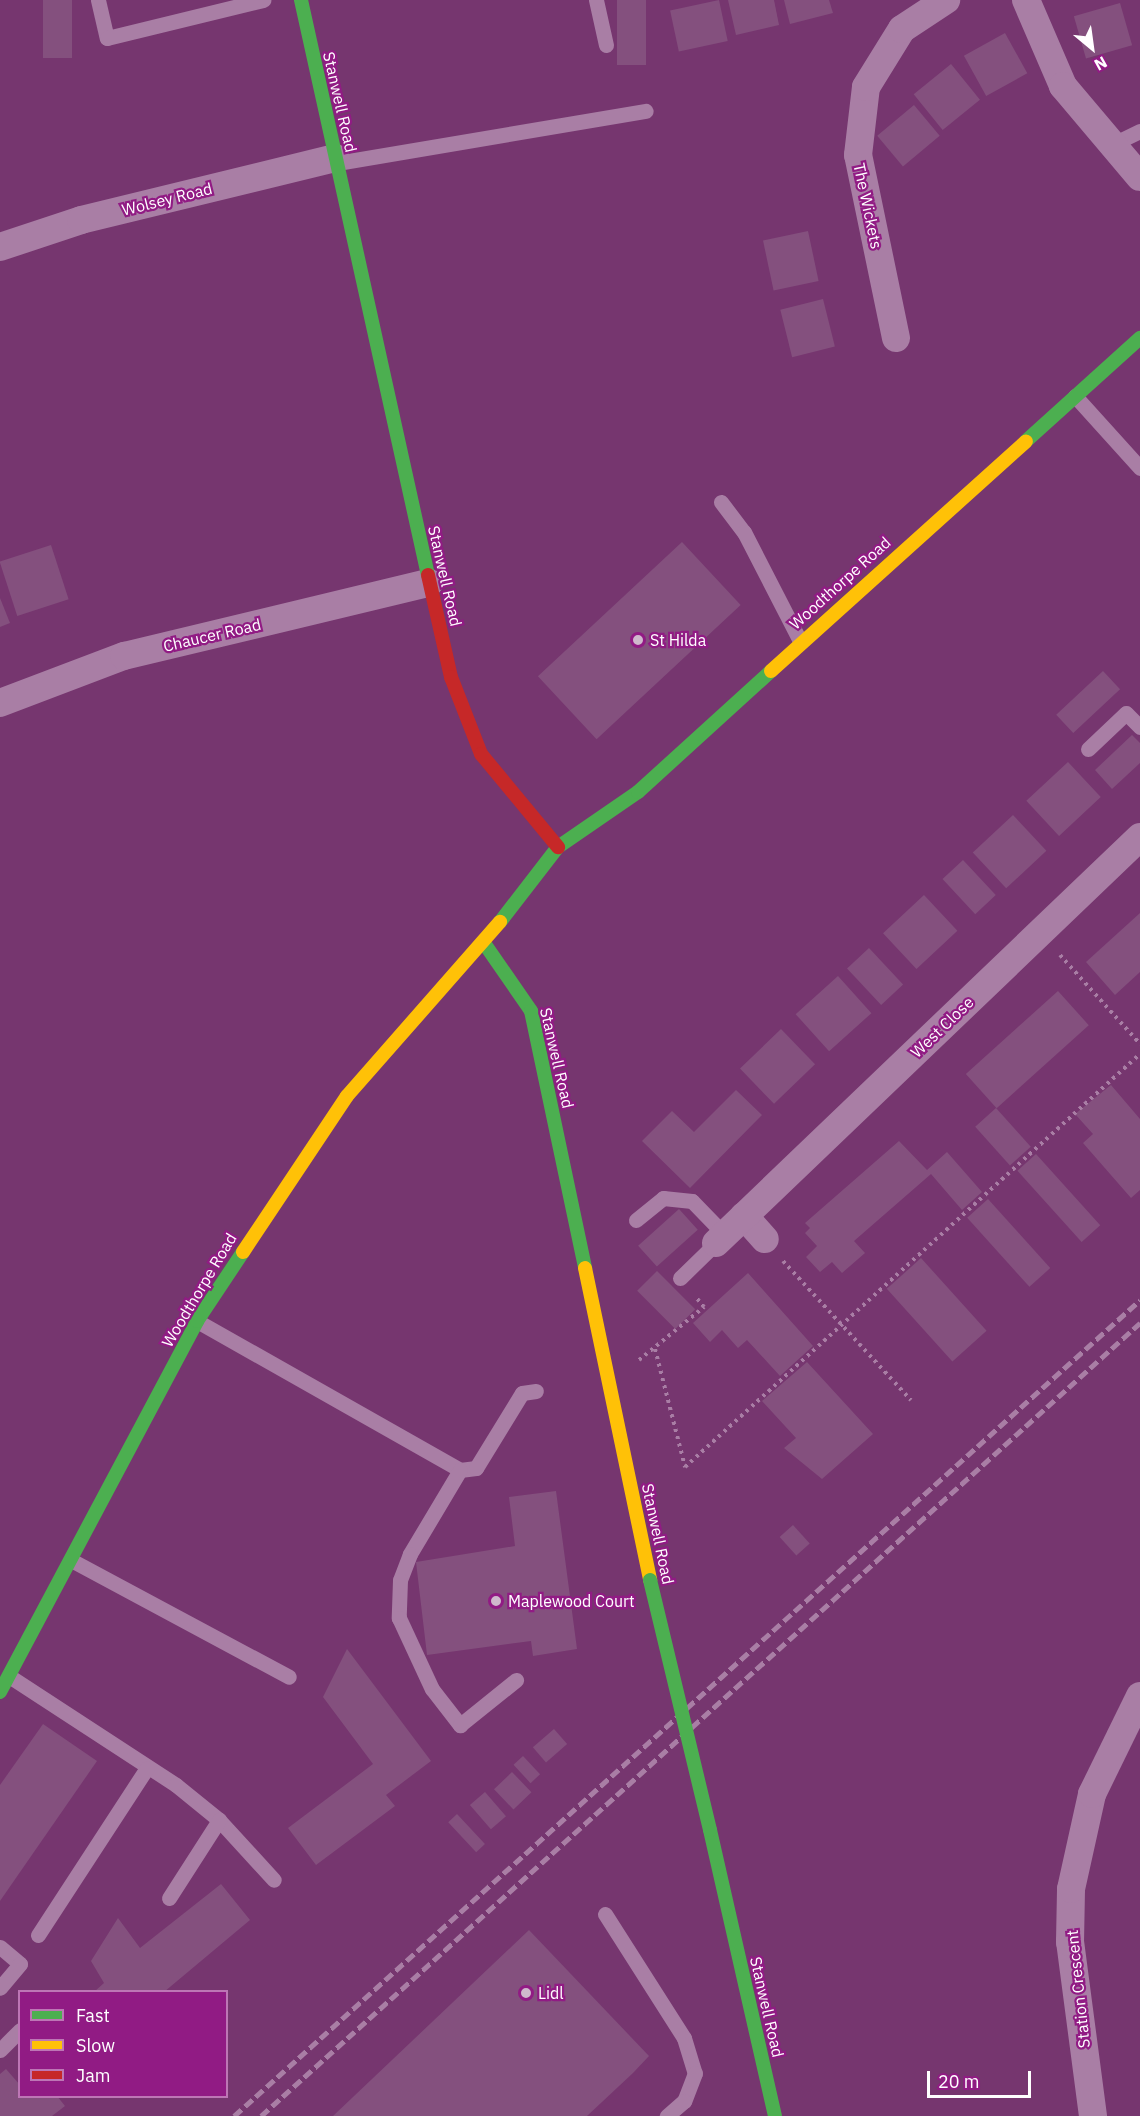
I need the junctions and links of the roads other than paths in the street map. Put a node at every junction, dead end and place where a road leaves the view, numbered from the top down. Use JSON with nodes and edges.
{"nodes":[{"id":1,"x":98,"y":0,"type":"edge"},
{"id":2,"x":262,"y":0,"type":"edge"},
{"id":3,"x":301,"y":0,"type":"edge"},
{"id":4,"x":596,"y":0,"type":"edge"},
{"id":5,"x":946,"y":0,"type":"edge"},
{"id":6,"x":1026,"y":0,"type":"edge"},
{"id":7,"x":606,"y":45,"type":"dead end"},
{"id":8,"x":646,"y":111,"type":"dead end"},
{"id":9,"x":1140,"y":131,"type":"edge"},
{"id":10,"x":1111,"y":146,"type":"junction"},
{"id":11,"x":337,"y":160,"type":"junction"},
{"id":12,"x":1140,"y":177,"type":"edge"},
{"id":13,"x":0,"y":247,"type":"edge"},
{"id":14,"x":896,"y":338,"type":"dead end"},
{"id":15,"x":1140,"y":338,"type":"edge"},
{"id":16,"x":1075,"y":396,"type":"junction"},
{"id":17,"x":1140,"y":468,"type":"edge"},
{"id":18,"x":721,"y":502,"type":"dead end"},
{"id":19,"x":429,"y":583,"type":"junction"},
{"id":20,"x":800,"y":641,"type":"junction"},
{"id":21,"x":0,"y":703,"type":"edge"},
{"id":22,"x":1140,"y":727,"type":"edge"},
{"id":23,"x":1088,"y":749,"type":"dead end"},
{"id":24,"x":1140,"y":837,"type":"edge"},
{"id":25,"x":558,"y":847,"type":"junction"},
{"id":26,"x":484,"y":943,"type":"junction"},
{"id":27,"x":636,"y":1221,"type":"dead end"},
{"id":28,"x":728,"y":1231,"type":"junction"},
{"id":29,"x":765,"y":1239,"type":"road end"},
{"id":30,"x":680,"y":1278,"type":"road end"},
{"id":31,"x":197,"y":1321,"type":"junction"},
{"id":32,"x":536,"y":1391,"type":"dead end"},
{"id":33,"x":460,"y":1470,"type":"junction"},
{"id":34,"x":71,"y":1560,"type":"junction"},
{"id":35,"x":9,"y":1676,"type":"junction"},
{"id":36,"x":289,"y":1677,"type":"dead end"},
{"id":37,"x":516,"y":1680,"type":"dead end"},
{"id":38,"x":0,"y":1692,"type":"edge"},
{"id":39,"x":1140,"y":1696,"type":"edge"},
{"id":40,"x":147,"y":1768,"type":"junction"},
{"id":41,"x":219,"y":1820,"type":"junction"},
{"id":42,"x":274,"y":1880,"type":"dead end"},
{"id":43,"x":169,"y":1898,"type":"dead end"},
{"id":44,"x":605,"y":1914,"type":"dead end"},
{"id":45,"x":38,"y":1935,"type":"dead end"},
{"id":46,"x":0,"y":1947,"type":"edge"},
{"id":47,"x":0,"y":1988,"type":"edge"},
{"id":48,"x":18,"y":2032,"type":"edge"},
{"id":49,"x":0,"y":2050,"type":"edge"},
{"id":50,"x":668,"y":2116,"type":"edge"},
{"id":51,"x":776,"y":2116,"type":"edge"},
{"id":52,"x":1093,"y":2116,"type":"edge"}],
"edges":[{"from":1,"to":2,"type":"lane"},
{"from":3,"to":11,"type":"street","name":"Stanwell Road"},
{"from":4,"to":7,"type":"lane"},
{"from":5,"to":14,"type":"street","name":"The Wickets"},
{"from":6,"to":10,"type":"street"},
{"from":8,"to":11,"type":"lane"},
{"from":9,"to":10,"type":"lane"},
{"from":10,"to":12,"type":"street"},
{"from":11,"to":13,"type":"street","name":"Wolsey Road"},
{"from":11,"to":19,"type":"street","name":"Stanwell Road"},
{"from":15,"to":16,"type":"street","name":"Woodthorpe Road"},
{"from":16,"to":17,"type":"lane"},
{"from":16,"to":20,"type":"street","name":"Woodthorpe Road"},
{"from":18,"to":20,"type":"lane"},
{"from":19,"to":21,"type":"street","name":"Chaucer Road"},
{"from":19,"to":25,"type":"street","name":"Stanwell Road"},
{"from":20,"to":25,"type":"street","name":"Woodthorpe Road"},
{"from":22,"to":23,"type":"lane"},
{"from":24,"to":28,"type":"street","name":"West Close"},
{"from":25,"to":26,"type":"street"},
{"from":26,"to":31,"type":"street","name":"Woodthorpe Road"},
{"from":26,"to":51,"type":"street","name":"Stanwell Road","bridge":true},
{"from":27,"to":28,"type":"lane"},
{"from":28,"to":29,"type":"street"},
{"from":28,"to":30,"type":"lane"},
{"from":31,"to":33,"type":"lane"},
{"from":31,"to":34,"type":"street","name":"Woodthorpe Road"},
{"from":32,"to":33,"type":"lane"},
{"from":33,"to":37,"type":"lane"},
{"from":34,"to":35,"type":"street","name":"Woodthorpe Road"},
{"from":34,"to":36,"type":"lane"},
{"from":35,"to":38,"type":"street","name":"Woodthorpe Road"},
{"from":35,"to":40,"type":"lane"},
{"from":39,"to":52,"type":"street","name":"Station Crescent"},
{"from":40,"to":41,"type":"lane"},
{"from":40,"to":45,"type":"lane"},
{"from":41,"to":42,"type":"lane"},
{"from":41,"to":43,"type":"lane"},
{"from":44,"to":50,"type":"lane"},
{"from":46,"to":47,"type":"lane"},
{"from":48,"to":49,"type":"lane"}]}
